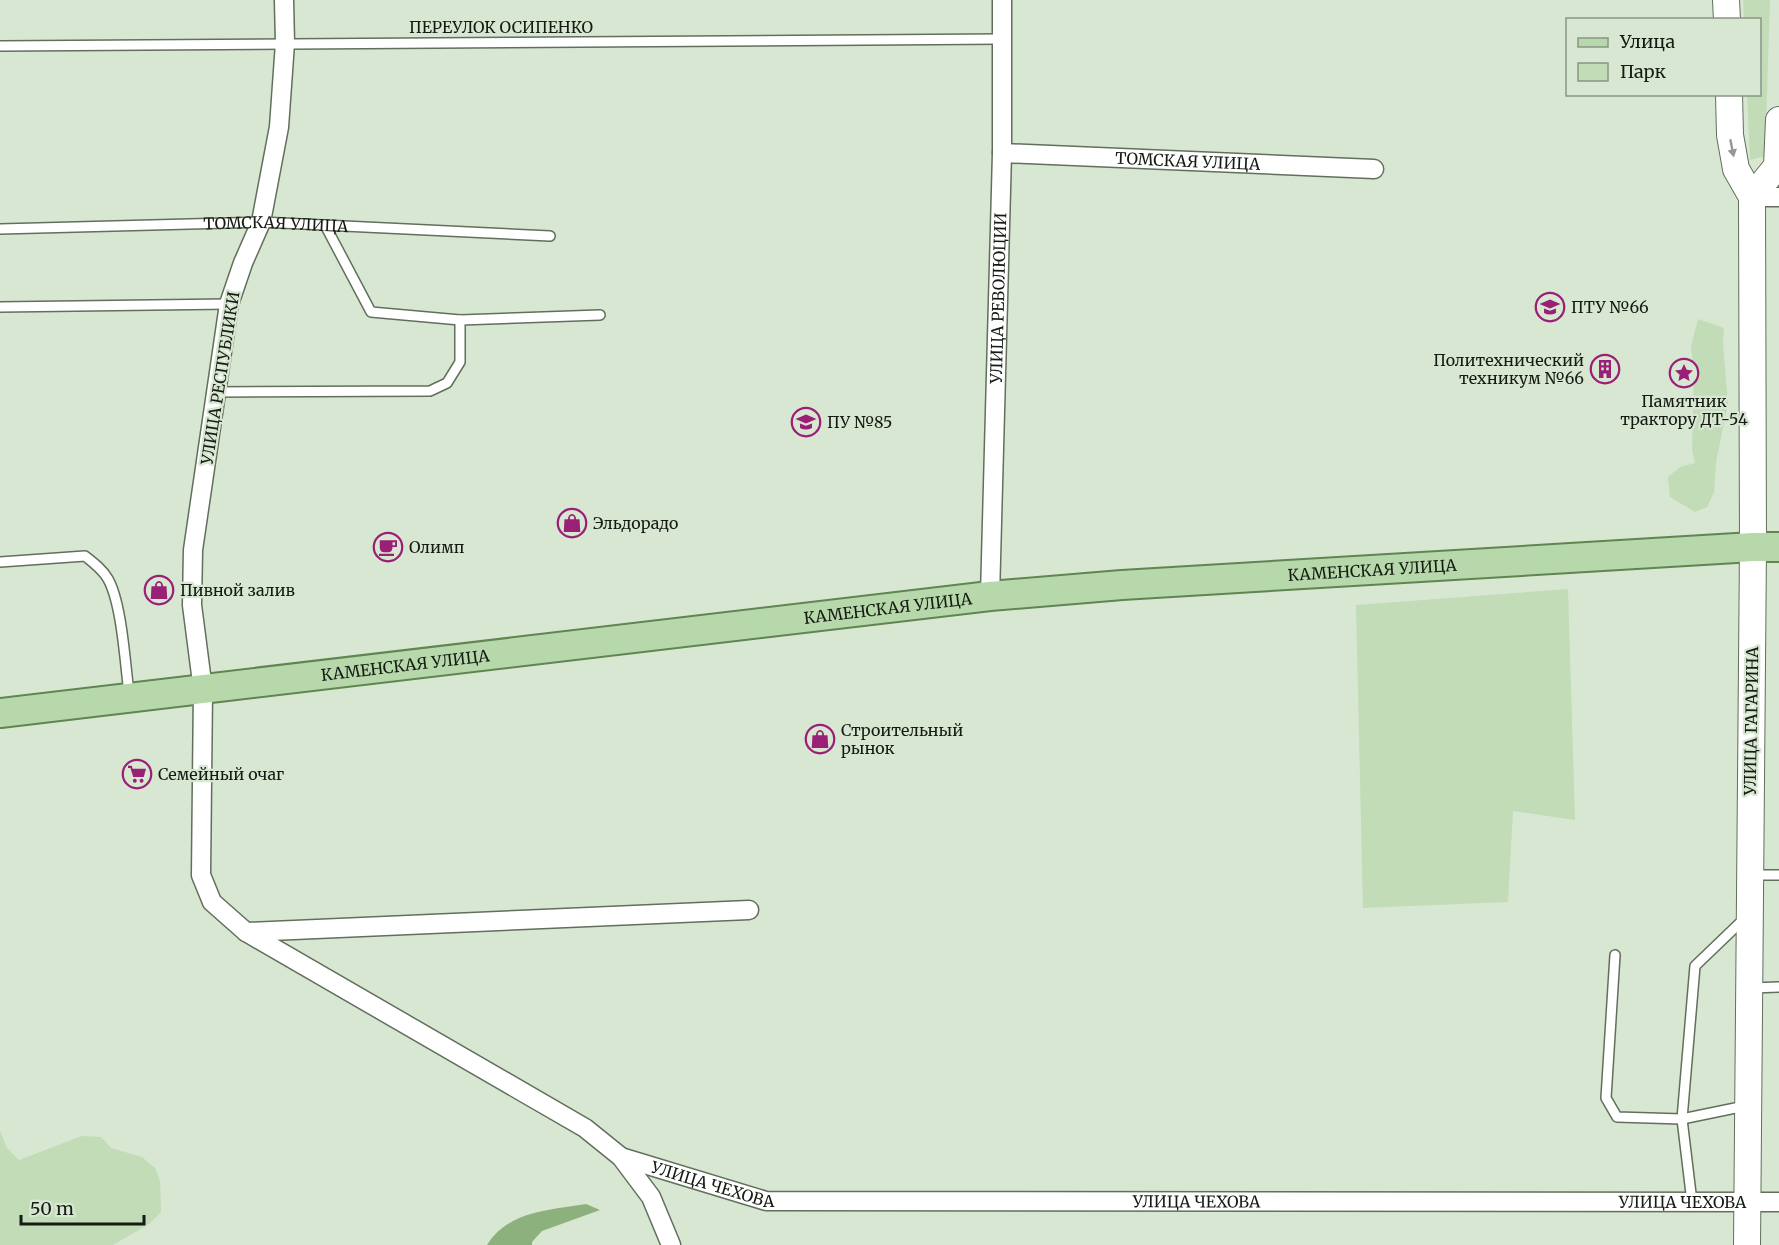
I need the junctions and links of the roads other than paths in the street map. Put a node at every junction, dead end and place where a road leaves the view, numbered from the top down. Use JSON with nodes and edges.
{"nodes":[{"id":1,"x":284,"y":0,"type":"edge"},
{"id":2,"x":1002,"y":0,"type":"edge"},
{"id":3,"x":1726,"y":0,"type":"edge"},
{"id":4,"x":1727,"y":18,"type":"edge"},
{"id":5,"x":1002,"y":39,"type":"junction"},
{"id":6,"x":285,"y":43,"type":"junction"},
{"id":7,"x":0,"y":45,"type":"edge"},
{"id":8,"x":1729,"y":96,"type":"edge"},
{"id":9,"x":1779,"y":120,"type":"edge"},
{"id":10,"x":1002,"y":153,"type":"junction"},
{"id":11,"x":1374,"y":170,"type":"dead end"},
{"id":12,"x":1752,"y":196,"type":"junction"},
{"id":13,"x":1779,"y":197,"type":"edge"},
{"id":14,"x":261,"y":222,"type":"junction"},
{"id":15,"x":326,"y":225,"type":"junction"},
{"id":16,"x":0,"y":229,"type":"edge"},
{"id":17,"x":550,"y":236,"type":"dead end"},
{"id":18,"x":229,"y":304,"type":"junction"},
{"id":19,"x":0,"y":307,"type":"edge"},
{"id":20,"x":600,"y":315,"type":"dead end"},
{"id":21,"x":460,"y":320,"type":"junction"},
{"id":22,"x":216,"y":393,"type":"junction"},
{"id":23,"x":1766,"y":547,"type":"edge"},
{"id":24,"x":0,"y":562,"type":"edge"},
{"id":25,"x":990,"y":596,"type":"junction"},
{"id":26,"x":203,"y":690,"type":"junction"},
{"id":27,"x":129,"y":699,"type":"junction"},
{"id":28,"x":0,"y":713,"type":"edge"},
{"id":29,"x":1750,"y":875,"type":"junction"},
{"id":30,"x":1779,"y":875,"type":"edge"},
{"id":31,"x":749,"y":910,"type":"dead end"},
{"id":32,"x":1750,"y":914,"type":"junction"},
{"id":33,"x":246,"y":932,"type":"junction"},
{"id":34,"x":1615,"y":955,"type":"dead end"},
{"id":35,"x":1779,"y":987,"type":"edge"},
{"id":36,"x":1749,"y":988,"type":"junction"},
{"id":37,"x":1748,"y":1106,"type":"junction"},
{"id":38,"x":1682,"y":1119,"type":"junction"},
{"id":39,"x":621,"y":1158,"type":"junction"},
{"id":40,"x":1692,"y":1202,"type":"junction"},
{"id":41,"x":1747,"y":1202,"type":"junction"},
{"id":42,"x":1779,"y":1202,"type":"edge"},
{"id":43,"x":671,"y":1245,"type":"edge"},
{"id":44,"x":1747,"y":1245,"type":"edge"}],
"edges":[{"from":1,"to":6,"type":"street","name":"УЛИЦА РЕСПУБЛИКИ"},
{"from":2,"to":5,"type":"street","name":"УЛИЦА РЕВОЛЮЦИИ"},
{"from":3,"to":4,"type":"street"},
{"from":5,"to":6,"type":"lane","name":"ПЕРЕУЛОК ОСИПЕНКО"},
{"from":5,"to":10,"type":"street","name":"УЛИЦА РЕВОЛЮЦИИ"},
{"from":6,"to":7,"type":"lane","name":"ПЕРЕУЛОК ОСИПЕНКО"},
{"from":6,"to":14,"type":"street","name":"УЛИЦА РЕСПУБЛИКИ"},
{"from":8,"to":12,"type":"street","name":"УЛИЦА ГАГАРИНА","one_way":true},
{"from":9,"to":12,"type":"street"},
{"from":10,"to":11,"type":"street","name":"ТОМСКАЯ УЛИЦА"},
{"from":10,"to":25,"type":"street","name":"УЛИЦА РЕВОЛЮЦИИ"},
{"from":12,"to":13,"type":"street"},
{"from":12,"to":23,"type":"street","name":"УЛИЦА ГАГАРИНА"},
{"from":14,"to":15,"type":"lane","name":"ТОМСКАЯ УЛИЦА"},
{"from":14,"to":16,"type":"lane","name":"ТОМСКАЯ УЛИЦА"},
{"from":14,"to":18,"type":"street","name":"УЛИЦА РЕСПУБЛИКИ"},
{"from":15,"to":17,"type":"lane","name":"ТОМСКАЯ УЛИЦА"},
{"from":15,"to":21,"type":"lane"},
{"from":18,"to":19,"type":"lane"},
{"from":18,"to":22,"type":"street","name":"УЛИЦА РЕСПУБЛИКИ"},
{"from":20,"to":21,"type":"lane"},
{"from":21,"to":22,"type":"lane"},
{"from":22,"to":26,"type":"street","name":"УЛИЦА РЕСПУБЛИКИ"},
{"from":23,"to":25,"type":"main road","name":"КАМЕНСКАЯ УЛИЦА"},
{"from":23,"to":29,"type":"street","name":"УЛИЦА ГАГАРИНА"},
{"from":24,"to":27,"type":"lane"},
{"from":25,"to":26,"type":"main road","name":"КАМЕНСКАЯ УЛИЦА"},
{"from":26,"to":27,"type":"main road","name":"КАМЕНСКАЯ УЛИЦА"},
{"from":26,"to":33,"type":"street","name":"УЛИЦА РЕСПУБЛИКИ"},
{"from":27,"to":28,"type":"main road","name":"КАМЕНСКАЯ УЛИЦА"},
{"from":29,"to":30,"type":"lane"},
{"from":29,"to":32,"type":"street","name":"УЛИЦА ГАГАРИНА"},
{"from":31,"to":33,"type":"street"},
{"from":32,"to":36,"type":"street","name":"УЛИЦА ГАГАРИНА"},
{"from":32,"to":38,"type":"lane"},
{"from":33,"to":39,"type":"street","name":"УЛИЦА РЕСПУБЛИКИ"},
{"from":34,"to":38,"type":"lane"},
{"from":35,"to":36,"type":"lane"},
{"from":36,"to":37,"type":"street","name":"УЛИЦА ГАГАРИНА"},
{"from":37,"to":38,"type":"lane"},
{"from":37,"to":41,"type":"street","name":"УЛИЦА ГАГАРИНА"},
{"from":38,"to":40,"type":"lane"},
{"from":39,"to":40,"type":"street","name":"УЛИЦА ЧЕХОВА"},
{"from":39,"to":43,"type":"street"},
{"from":40,"to":41,"type":"street","name":"УЛИЦА ЧЕХОВА"},
{"from":41,"to":42,"type":"street","name":"УЛИЦА ЧЕХОВА"},
{"from":41,"to":44,"type":"street","name":"УЛИЦА ГАГАРИНА"}]}
